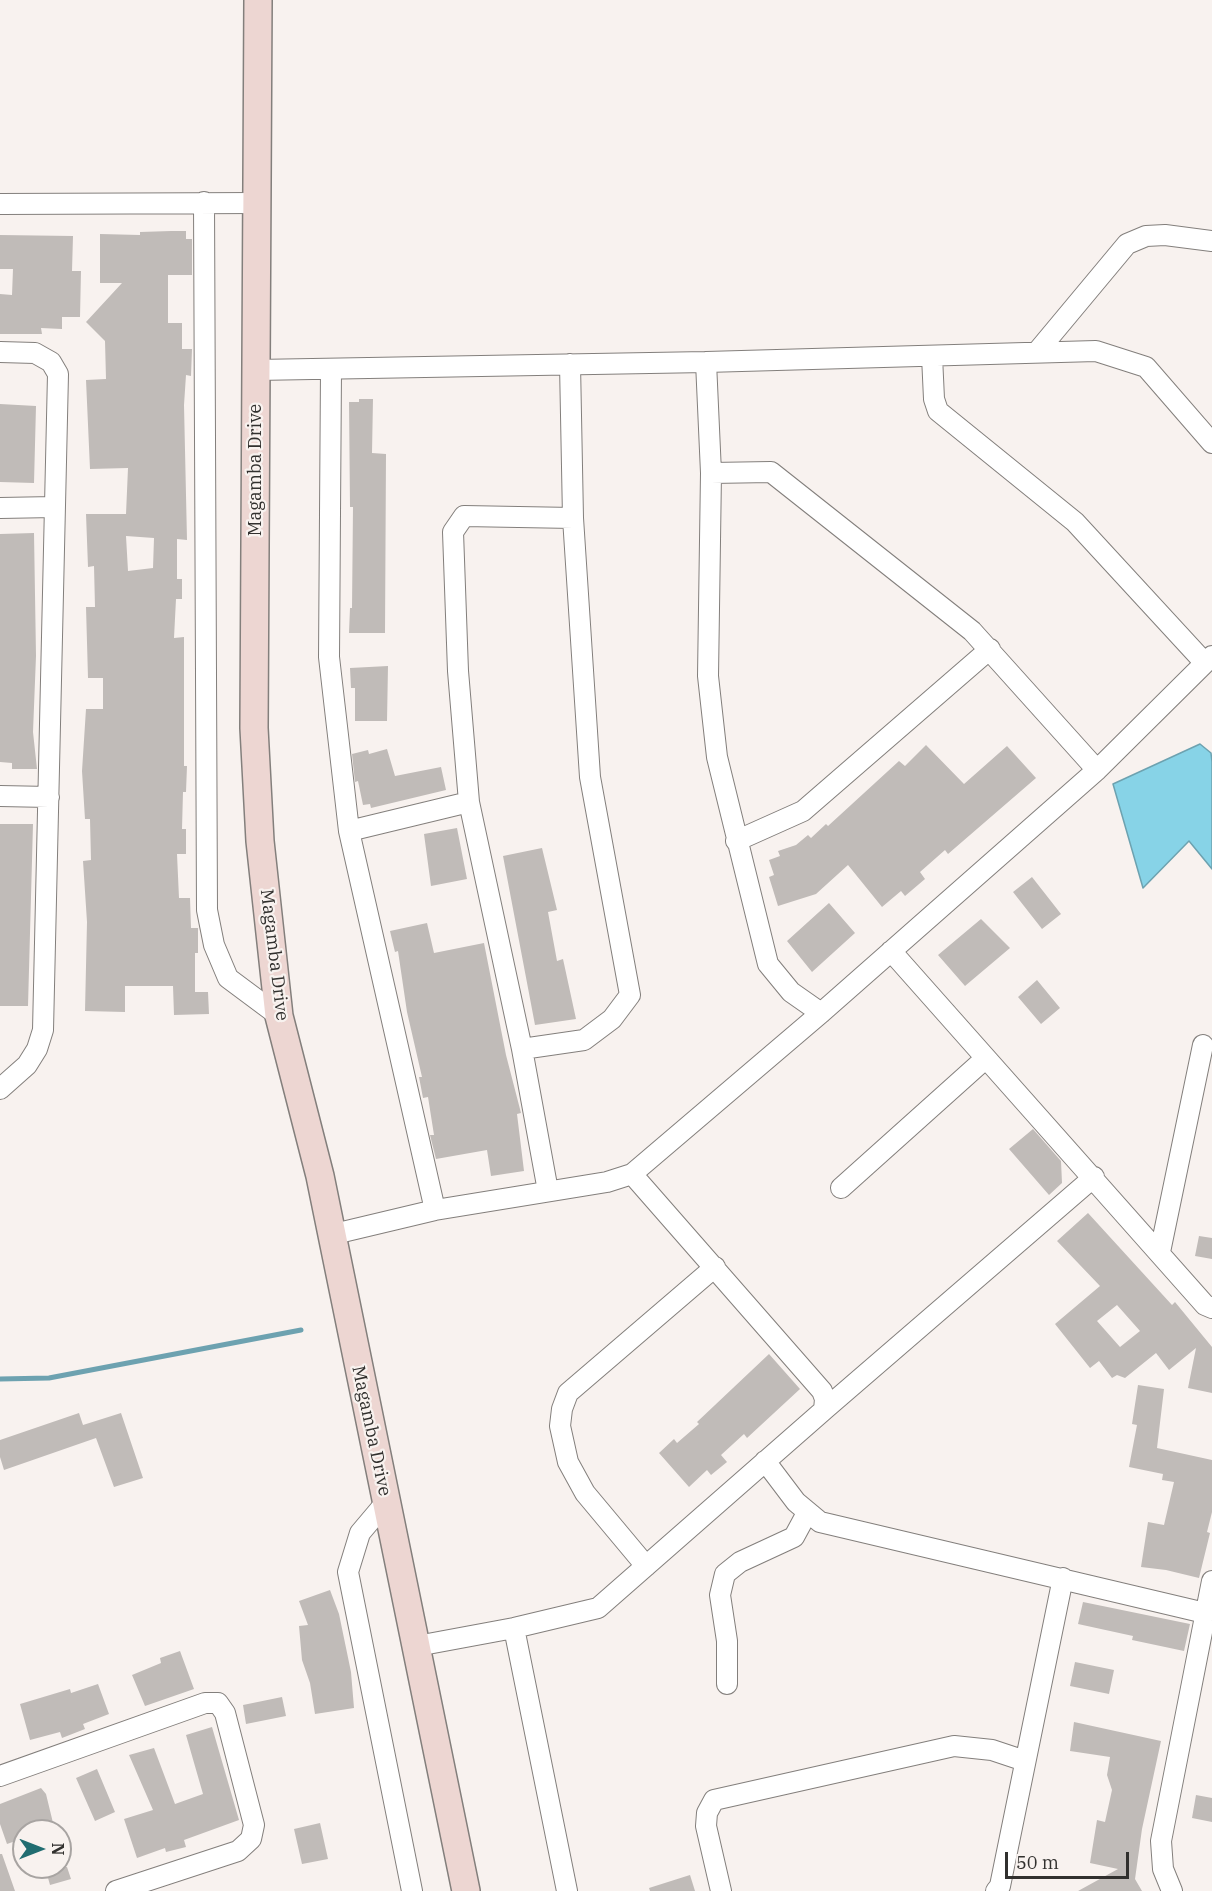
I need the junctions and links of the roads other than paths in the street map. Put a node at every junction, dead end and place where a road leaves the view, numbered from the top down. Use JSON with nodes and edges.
{"nodes":[{"id":1,"x":258,"y":0,"type":"edge"},
{"id":2,"x":204,"y":202,"type":"junction"},
{"id":3,"x":258,"y":203,"type":"junction"},
{"id":4,"x":0,"y":204,"type":"edge"},
{"id":5,"x":1212,"y":241,"type":"edge"},
{"id":6,"x":0,"y":352,"type":"edge"},
{"id":7,"x":1037,"y":352,"type":"junction"},
{"id":8,"x":933,"y":356,"type":"junction"},
{"id":9,"x":706,"y":362,"type":"junction"},
{"id":10,"x":570,"y":364,"type":"junction"},
{"id":11,"x":256,"y":370,"type":"junction"},
{"id":12,"x":331,"y":370,"type":"junction"},
{"id":13,"x":1212,"y":443,"type":"edge"},
{"id":14,"x":711,"y":473,"type":"junction"},
{"id":15,"x":54,"y":507,"type":"junction"},
{"id":16,"x":0,"y":508,"type":"edge"},
{"id":17,"x":573,"y":518,"type":"junction"},
{"id":18,"x":990,"y":649,"type":"junction"},
{"id":19,"x":1208,"y":659,"type":"edge"},
{"id":20,"x":1097,"y":770,"type":"junction"},
{"id":21,"x":0,"y":796,"type":"edge"},
{"id":22,"x":49,"y":797,"type":"junction"},
{"id":23,"x":470,"y":802,"type":"junction"},
{"id":24,"x":349,"y":831,"type":"junction"},
{"id":25,"x":736,"y":842,"type":"junction"},
{"id":26,"x":891,"y":951,"type":"junction"},
{"id":27,"x":821,"y":1012,"type":"junction"},
{"id":28,"x":279,"y":1016,"type":"junction"},
{"id":29,"x":1203,"y":1045,"type":"dead end"},
{"id":30,"x":522,"y":1049,"type":"junction"},
{"id":31,"x":986,"y":1058,"type":"junction"},
{"id":32,"x":0,"y":1089,"type":"edge"},
{"id":33,"x":632,"y":1174,"type":"junction"},
{"id":34,"x":1094,"y":1177,"type":"junction"},
{"id":35,"x":841,"y":1188,"type":"dead end"},
{"id":36,"x":548,"y":1191,"type":"junction"},
{"id":37,"x":435,"y":1210,"type":"junction"},
{"id":38,"x":330,"y":1235,"type":"junction"},
{"id":39,"x":1160,"y":1252,"type":"junction"},
{"id":40,"x":715,"y":1267,"type":"junction"},
{"id":41,"x":1212,"y":1308,"type":"edge"},
{"id":42,"x":824,"y":1410,"type":"junction"},
{"id":43,"x":765,"y":1461,"type":"junction"},
{"id":44,"x":387,"y":1501,"type":"junction"},
{"id":45,"x":807,"y":1512,"type":"junction"},
{"id":46,"x":646,"y":1566,"type":"junction"},
{"id":47,"x":1063,"y":1578,"type":"junction"},
{"id":48,"x":1212,"y":1581,"type":"edge"},
{"id":49,"x":1205,"y":1613,"type":"junction"},
{"id":50,"x":514,"y":1628,"type":"junction"},
{"id":51,"x":417,"y":1646,"type":"junction"},
{"id":52,"x":727,"y":1684,"type":"dead end"},
{"id":53,"x":1025,"y":1761,"type":"junction"},
{"id":54,"x":0,"y":1776,"type":"edge"},
{"id":55,"x":116,"y":1891,"type":"edge"},
{"id":56,"x":412,"y":1891,"type":"edge"},
{"id":57,"x":466,"y":1891,"type":"edge"},
{"id":58,"x":567,"y":1891,"type":"edge"},
{"id":59,"x":721,"y":1891,"type":"edge"},
{"id":60,"x":996,"y":1891,"type":"edge"},
{"id":61,"x":1172,"y":1891,"type":"edge"}],
"edges":[{"from":1,"to":3,"type":"street","name":"Magamba Drive"},
{"from":2,"to":3,"type":"street"},
{"from":2,"to":4,"type":"street"},
{"from":2,"to":28,"type":"street"},
{"from":3,"to":11,"type":"street","name":"Magamba Drive"},
{"from":5,"to":7,"type":"street"},
{"from":6,"to":15,"type":"street"},
{"from":7,"to":8,"type":"street"},
{"from":7,"to":13,"type":"street"},
{"from":8,"to":9,"type":"street"},
{"from":8,"to":19,"type":"street"},
{"from":9,"to":10,"type":"street"},
{"from":9,"to":14,"type":"street"},
{"from":10,"to":12,"type":"street"},
{"from":10,"to":17,"type":"street"},
{"from":11,"to":12,"type":"street"},
{"from":11,"to":28,"type":"street","name":"Magamba Drive"},
{"from":12,"to":24,"type":"street"},
{"from":14,"to":18,"type":"street"},
{"from":14,"to":25,"type":"street"},
{"from":15,"to":16,"type":"street"},
{"from":15,"to":22,"type":"street"},
{"from":17,"to":23,"type":"street"},
{"from":17,"to":30,"type":"street"},
{"from":18,"to":20,"type":"street"},
{"from":18,"to":25,"type":"street"},
{"from":19,"to":20,"type":"street"},
{"from":20,"to":26,"type":"street"},
{"from":21,"to":22,"type":"street"},
{"from":22,"to":32,"type":"street"},
{"from":23,"to":24,"type":"street"},
{"from":23,"to":30,"type":"street"},
{"from":24,"to":37,"type":"street"},
{"from":25,"to":27,"type":"street"},
{"from":26,"to":27,"type":"street"},
{"from":26,"to":31,"type":"street"},
{"from":27,"to":33,"type":"street"},
{"from":28,"to":38,"type":"street","name":"Magamba Drive"},
{"from":29,"to":39,"type":"street"},
{"from":30,"to":36,"type":"street"},
{"from":31,"to":34,"type":"street"},
{"from":31,"to":35,"type":"street"},
{"from":33,"to":36,"type":"street"},
{"from":33,"to":40,"type":"street"},
{"from":34,"to":39,"type":"street"},
{"from":34,"to":42,"type":"street"},
{"from":36,"to":37,"type":"street"},
{"from":37,"to":38,"type":"street"},
{"from":38,"to":44,"type":"street","name":"Magamba Drive"},
{"from":39,"to":41,"type":"street"},
{"from":40,"to":42,"type":"street"},
{"from":40,"to":46,"type":"street"},
{"from":42,"to":43,"type":"street"},
{"from":43,"to":45,"type":"street"},
{"from":43,"to":46,"type":"street"},
{"from":44,"to":51,"type":"street","name":"Magamba Drive"},
{"from":44,"to":56,"type":"street"},
{"from":45,"to":47,"type":"street"},
{"from":45,"to":52,"type":"street"},
{"from":46,"to":50,"type":"street"},
{"from":47,"to":49,"type":"street"},
{"from":47,"to":53,"type":"street"},
{"from":48,"to":49,"type":"street"},
{"from":49,"to":61,"type":"street"},
{"from":50,"to":51,"type":"street"},
{"from":50,"to":58,"type":"street"},
{"from":51,"to":57,"type":"street","name":"Magamba Drive"},
{"from":53,"to":59,"type":"street"},
{"from":53,"to":60,"type":"street"},
{"from":54,"to":55,"type":"street"}]}
